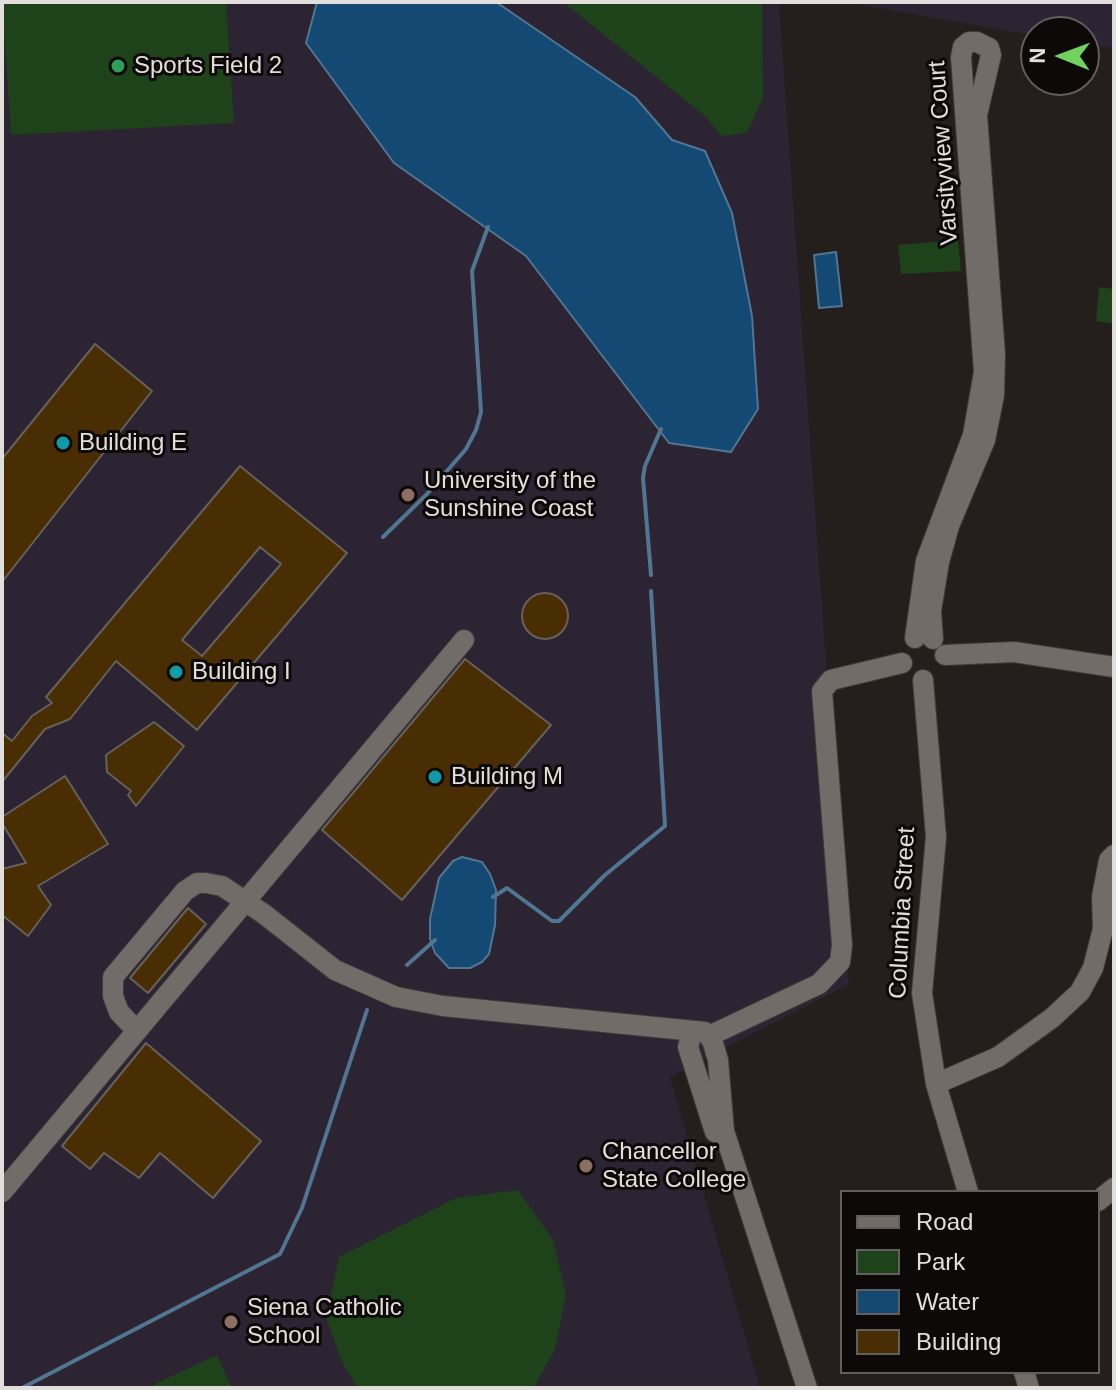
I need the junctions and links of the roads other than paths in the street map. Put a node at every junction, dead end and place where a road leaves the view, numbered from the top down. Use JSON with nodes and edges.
{"nodes":[{"id":1,"x":972,"y":116,"type":"dead end"},
{"id":2,"x":464,"y":640,"type":"dead end"},
{"id":3,"x":931,"y":644,"type":"junction"},
{"id":4,"x":902,"y":663,"type":"junction"},
{"id":5,"x":1114,"y":667,"type":"edge"},
{"id":6,"x":923,"y":680,"type":"junction"},
{"id":7,"x":1114,"y":855,"type":"edge"},
{"id":8,"x":245,"y":903,"type":"junction"},
{"id":9,"x":1108,"y":920,"type":"edge"},
{"id":10,"x":137,"y":1031,"type":"junction"},
{"id":11,"x":701,"y":1034,"type":"junction"},
{"id":12,"x":936,"y":1084,"type":"junction"},
{"id":13,"x":967,"y":1190,"type":"edge"},
{"id":14,"x":2,"y":1192,"type":"edge"},
{"id":15,"x":794,"y":1388,"type":"edge"},
{"id":16,"x":807,"y":1388,"type":"edge"}],
"edges":[{"from":1,"to":3,"type":"street","name":"Varsityview Court"},
{"from":2,"to":8,"type":"street"},
{"from":3,"to":4,"type":"street"},
{"from":3,"to":5,"type":"street"},
{"from":3,"to":6,"type":"street"},
{"from":4,"to":6,"type":"street"},
{"from":4,"to":11,"type":"street"},
{"from":6,"to":12,"type":"street","name":"Columbia Street"},
{"from":7,"to":9,"type":"street"},
{"from":8,"to":10,"type":"street"},
{"from":8,"to":10,"type":"street"},
{"from":8,"to":11,"type":"street"},
{"from":9,"to":12,"type":"street"},
{"from":10,"to":14,"type":"street"},
{"from":11,"to":15,"type":"street"},
{"from":11,"to":16,"type":"street"},
{"from":12,"to":13,"type":"street","name":"Columbia Street"}]}
